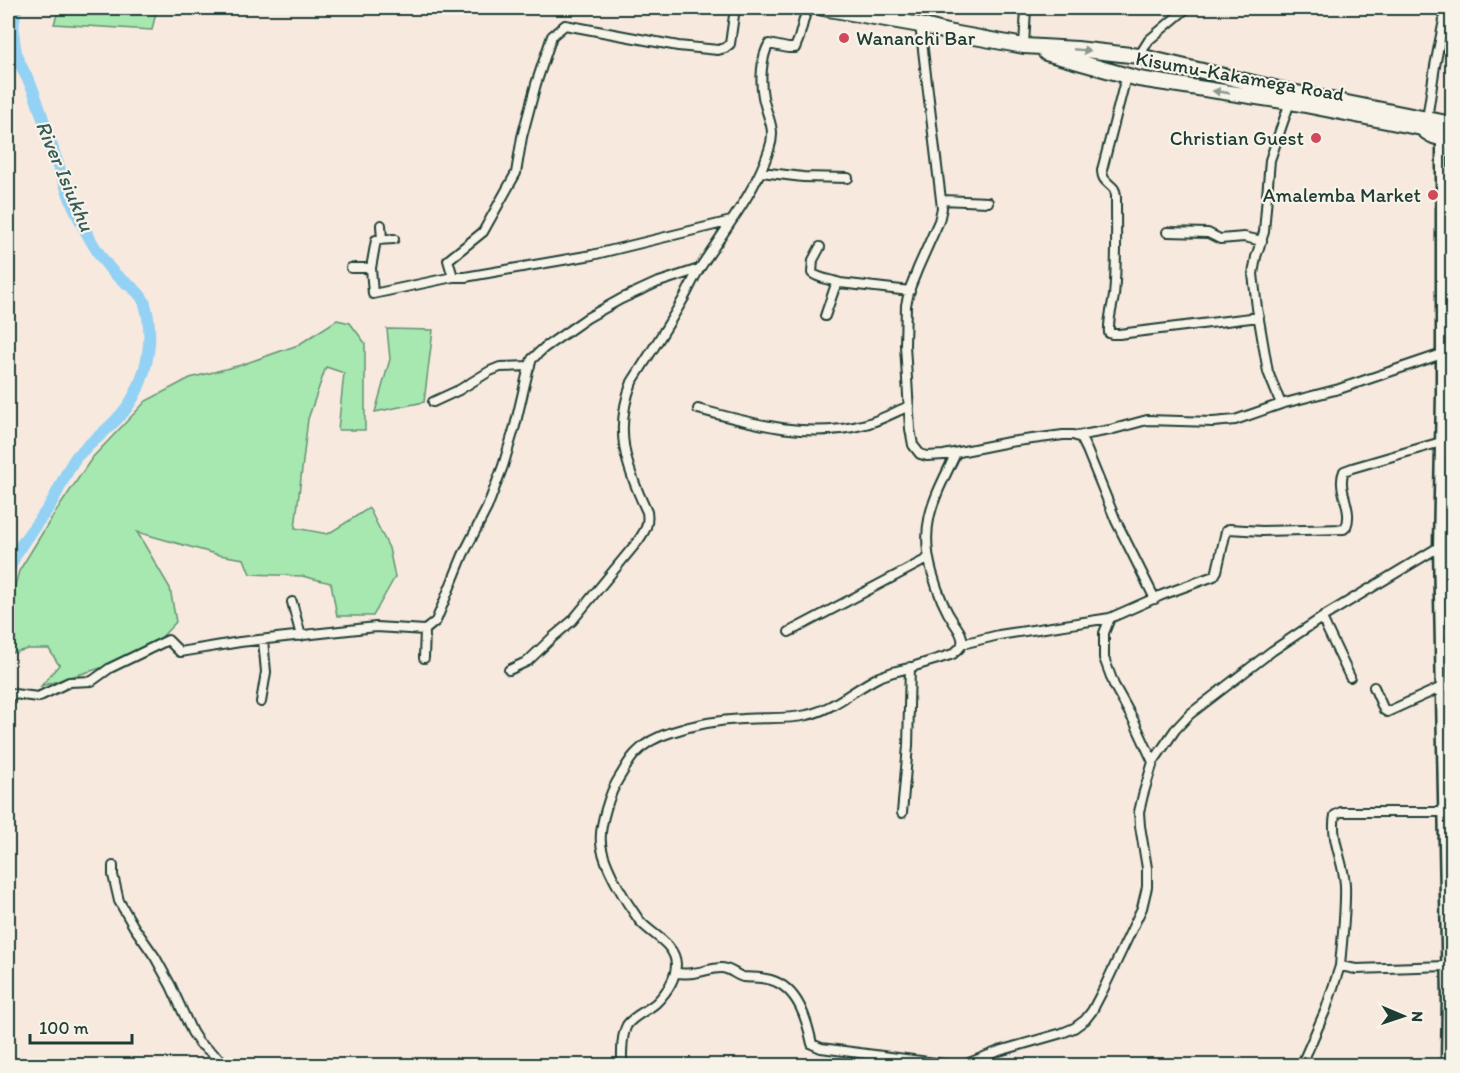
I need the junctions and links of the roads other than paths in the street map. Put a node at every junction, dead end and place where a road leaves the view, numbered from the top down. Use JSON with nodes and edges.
{"nodes":[{"id":1,"x":735,"y":8,"type":"edge"},
{"id":2,"x":807,"y":8,"type":"edge"},
{"id":3,"x":823,"y":8,"type":"edge"},
{"id":4,"x":910,"y":8,"type":"edge"},
{"id":5,"x":1026,"y":8,"type":"edge"},
{"id":6,"x":1187,"y":8,"type":"edge"},
{"id":7,"x":1443,"y":8,"type":"edge"},
{"id":8,"x":902,"y":22,"type":"junction"},
{"id":9,"x":920,"y":25,"type":"junction"},
{"id":10,"x":1024,"y":46,"type":"junction"},
{"id":11,"x":1139,"y":56,"type":"junction"},
{"id":12,"x":1160,"y":60,"type":"junction"},
{"id":13,"x":1126,"y":77,"type":"junction"},
{"id":14,"x":1155,"y":82,"type":"junction"},
{"id":15,"x":1290,"y":102,"type":"junction"},
{"id":16,"x":1423,"y":123,"type":"junction"},
{"id":17,"x":1452,"y":124,"type":"edge"},
{"id":18,"x":1449,"y":140,"type":"edge"},
{"id":19,"x":760,"y":172,"type":"junction"},
{"id":20,"x":848,"y":178,"type":"dead end"},
{"id":21,"x":942,"y":200,"type":"junction"},
{"id":22,"x":988,"y":202,"type":"dead end"},
{"id":23,"x":731,"y":221,"type":"junction"},
{"id":24,"x":381,"y":225,"type":"dead end"},
{"id":25,"x":1167,"y":232,"type":"dead end"},
{"id":26,"x":394,"y":239,"type":"dead end"},
{"id":27,"x":382,"y":240,"type":"junction"},
{"id":28,"x":1262,"y":241,"type":"junction"},
{"id":29,"x":820,"y":246,"type":"dead end"},
{"id":30,"x":351,"y":268,"type":"dead end"},
{"id":31,"x":371,"y":268,"type":"junction"},
{"id":32,"x":699,"y":269,"type":"junction"},
{"id":33,"x":453,"y":277,"type":"junction"},
{"id":34,"x":840,"y":283,"type":"junction"},
{"id":35,"x":910,"y":291,"type":"junction"},
{"id":36,"x":825,"y":316,"type":"dead end"},
{"id":37,"x":1259,"y":317,"type":"junction"},
{"id":38,"x":1447,"y":339,"type":"edge"},
{"id":39,"x":1442,"y":354,"type":"junction"},
{"id":40,"x":530,"y":366,"type":"junction"},
{"id":41,"x":433,"y":402,"type":"dead end"},
{"id":42,"x":1281,"y":405,"type":"junction"},
{"id":43,"x":909,"y":406,"type":"junction"},
{"id":44,"x":698,"y":409,"type":"dead end"},
{"id":45,"x":1077,"y":436,"type":"junction"},
{"id":46,"x":1447,"y":442,"type":"edge"},
{"id":47,"x":956,"y":453,"type":"junction"},
{"id":48,"x":1439,"y":547,"type":"junction"},
{"id":49,"x":929,"y":558,"type":"junction"},
{"id":50,"x":1155,"y":598,"type":"junction"},
{"id":51,"x":292,"y":602,"type":"dead end"},
{"id":52,"x":1110,"y":618,"type":"junction"},
{"id":53,"x":1322,"y":618,"type":"junction"},
{"id":54,"x":425,"y":630,"type":"junction"},
{"id":55,"x":789,"y":632,"type":"dead end"},
{"id":56,"x":1447,"y":633,"type":"edge"},
{"id":57,"x":301,"y":636,"type":"junction"},
{"id":58,"x":263,"y":640,"type":"junction"},
{"id":59,"x":962,"y":644,"type":"junction"},
{"id":60,"x":424,"y":658,"type":"dead end"},
{"id":61,"x":910,"y":668,"type":"junction"},
{"id":62,"x":509,"y":670,"type":"dead end"},
{"id":63,"x":1350,"y":676,"type":"dead end"},
{"id":64,"x":1374,"y":687,"type":"dead end"},
{"id":65,"x":1447,"y":687,"type":"edge"},
{"id":66,"x":8,"y":699,"type":"edge"},
{"id":67,"x":261,"y":702,"type":"dead end"},
{"id":68,"x":1153,"y":762,"type":"junction"},
{"id":69,"x":1444,"y":812,"type":"junction"},
{"id":70,"x":902,"y":813,"type":"dead end"},
{"id":71,"x":113,"y":866,"type":"dead end"},
{"id":72,"x":1340,"y":966,"type":"junction"},
{"id":73,"x":1447,"y":966,"type":"junction"},
{"id":74,"x":675,"y":973,"type":"junction"},
{"id":75,"x":1450,"y":995,"type":"edge"},
{"id":76,"x":229,"y":1065,"type":"edge"},
{"id":77,"x":622,"y":1065,"type":"edge"},
{"id":78,"x":960,"y":1065,"type":"edge"},
{"id":79,"x":1301,"y":1065,"type":"edge"},
{"id":80,"x":1447,"y":1065,"type":"edge"}],
"edges":[{"from":1,"to":33,"type":"street"},
{"from":2,"to":19,"type":"street"},
{"from":3,"to":8,"type":"highway","name":"Kisumu-Kakamega Road"},
{"from":4,"to":8,"type":"street"},
{"from":5,"to":10,"type":"street"},
{"from":6,"to":11,"type":"street"},
{"from":7,"to":16,"type":"street"},
{"from":8,"to":9,"type":"highway","name":"Kisumu-Kakamega Road"},
{"from":9,"to":10,"type":"highway","name":"Kisumu-Kakamega Road"},
{"from":9,"to":21,"type":"street"},
{"from":10,"to":11,"type":"highway","name":"Kisumu-Kakamega Road","one_way":true},
{"from":10,"to":13,"type":"highway","name":"Kisumu-Kakamega Road"},
{"from":11,"to":12,"type":"highway","name":"Kisumu-Kakamega Road"},
{"from":12,"to":14,"type":"highway"},
{"from":12,"to":16,"type":"highway","name":"Kisumu-Kakamega Road"},
{"from":13,"to":14,"type":"highway","name":"Kisumu-Kakamega Road"},
{"from":13,"to":37,"type":"street"},
{"from":15,"to":14,"type":"highway","name":"Kisumu-Kakamega Road","one_way":true},
{"from":15,"to":16,"type":"highway","name":"Kisumu-Kakamega Road"},
{"from":15,"to":28,"type":"street"},
{"from":16,"to":17,"type":"highway","name":"Kisumu-Kakamega Road"},
{"from":16,"to":18,"type":"highway","name":"Kisumu-Kakamega Road"},
{"from":18,"to":38,"type":"main road"},
{"from":19,"to":20,"type":"street"},
{"from":19,"to":23,"type":"street"},
{"from":21,"to":22,"type":"street"},
{"from":21,"to":35,"type":"street"},
{"from":23,"to":32,"type":"street"},
{"from":23,"to":33,"type":"street"},
{"from":24,"to":27,"type":"street"},
{"from":25,"to":28,"type":"street"},
{"from":26,"to":27,"type":"street"},
{"from":27,"to":31,"type":"street"},
{"from":28,"to":37,"type":"street"},
{"from":29,"to":34,"type":"street"},
{"from":30,"to":31,"type":"street"},
{"from":31,"to":33,"type":"street"},
{"from":32,"to":40,"type":"street"},
{"from":32,"to":62,"type":"street"},
{"from":34,"to":35,"type":"street"},
{"from":34,"to":36,"type":"street"},
{"from":35,"to":43,"type":"street"},
{"from":37,"to":42,"type":"street"},
{"from":38,"to":39,"type":"main road"},
{"from":39,"to":42,"type":"street"},
{"from":39,"to":46,"type":"main road"},
{"from":40,"to":41,"type":"street"},
{"from":40,"to":54,"type":"street"},
{"from":42,"to":45,"type":"street"},
{"from":43,"to":44,"type":"street"},
{"from":43,"to":47,"type":"street"},
{"from":45,"to":47,"type":"street"},
{"from":45,"to":50,"type":"street"},
{"from":46,"to":48,"type":"main road"},
{"from":46,"to":50,"type":"street"},
{"from":47,"to":49,"type":"street"},
{"from":48,"to":53,"type":"street"},
{"from":48,"to":56,"type":"main road"},
{"from":49,"to":55,"type":"street"},
{"from":49,"to":59,"type":"street"},
{"from":50,"to":52,"type":"street"},
{"from":51,"to":57,"type":"street"},
{"from":52,"to":59,"type":"street"},
{"from":52,"to":68,"type":"street"},
{"from":53,"to":63,"type":"street"},
{"from":53,"to":68,"type":"street"},
{"from":54,"to":57,"type":"street"},
{"from":54,"to":60,"type":"street"},
{"from":56,"to":65,"type":"main road"},
{"from":57,"to":58,"type":"street"},
{"from":58,"to":66,"type":"street"},
{"from":58,"to":67,"type":"street"},
{"from":59,"to":61,"type":"street"},
{"from":61,"to":70,"type":"street"},
{"from":61,"to":74,"type":"street"},
{"from":64,"to":65,"type":"street"},
{"from":65,"to":69,"type":"main road"},
{"from":68,"to":78,"type":"street"},
{"from":69,"to":72,"type":"street"},
{"from":69,"to":73,"type":"main road"},
{"from":71,"to":76,"type":"street"},
{"from":72,"to":73,"type":"street"},
{"from":72,"to":79,"type":"street"},
{"from":73,"to":75,"type":"main road"},
{"from":74,"to":77,"type":"street"},
{"from":74,"to":78,"type":"street"},
{"from":75,"to":80,"type":"main road"}]}
